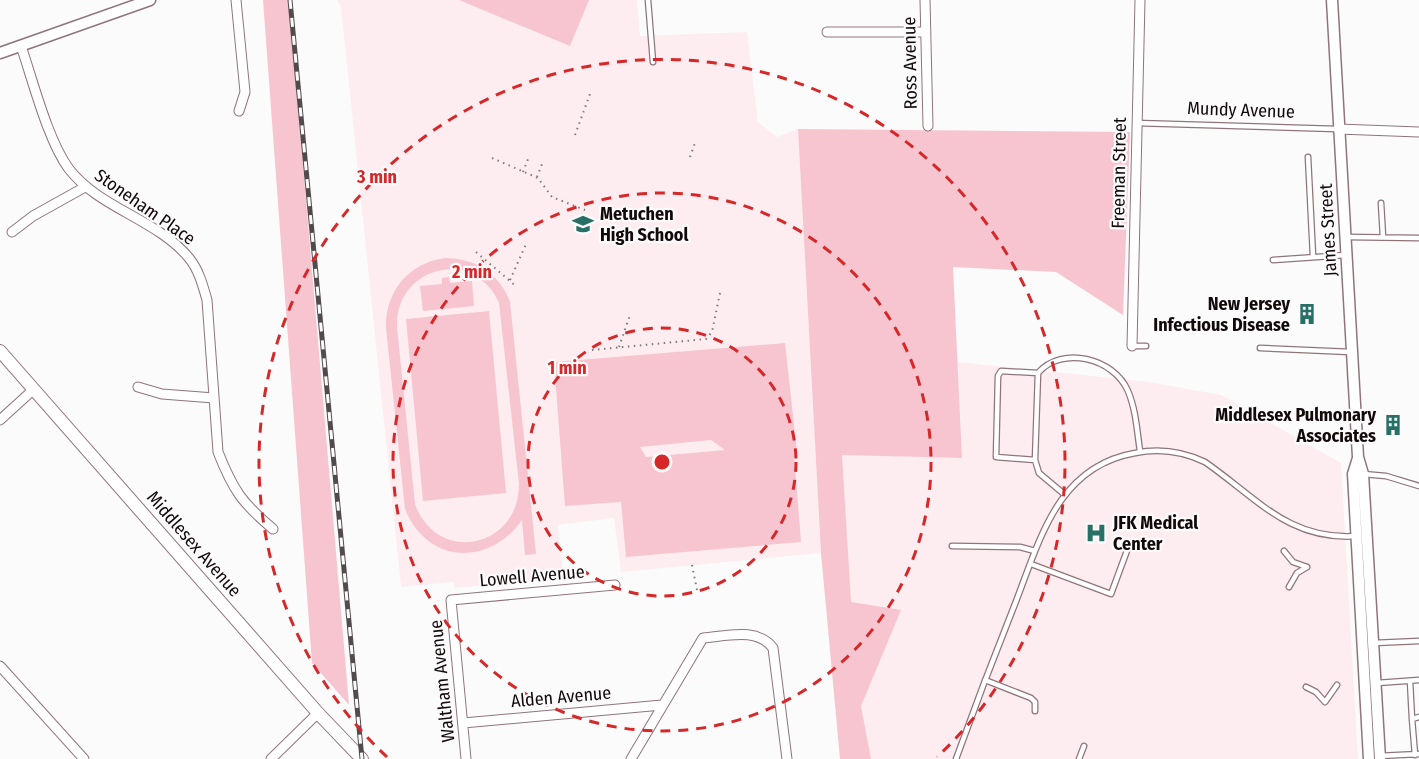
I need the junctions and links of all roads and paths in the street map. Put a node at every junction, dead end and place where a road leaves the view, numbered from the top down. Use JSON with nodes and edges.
{"nodes":[{"id":1,"x":150,"y":0,"type":"edge"},
{"id":2,"x":236,"y":0,"type":"edge"},
{"id":3,"x":648,"y":0,"type":"edge"},
{"id":4,"x":926,"y":0,"type":"edge"},
{"id":5,"x":1140,"y":0,"type":"edge"},
{"id":6,"x":1332,"y":0,"type":"edge"},
{"id":7,"x":826,"y":32,"type":"dead end"},
{"id":8,"x":926,"y":32,"type":"junction"},
{"id":9,"x":21,"y":46,"type":"junction"},
{"id":10,"x":0,"y":53,"type":"edge"},
{"id":11,"x":653,"y":62,"type":"dead end"},
{"id":12,"x":590,"y":94,"type":"dead end"},
{"id":13,"x":239,"y":111,"type":"dead end"},
{"id":14,"x":1136,"y":123,"type":"junction"},
{"id":15,"x":928,"y":126,"type":"dead end"},
{"id":16,"x":1338,"y":129,"type":"junction"},
{"id":17,"x":1419,"y":132,"type":"edge"},
{"id":18,"x":575,"y":135,"type":"dead end"},
{"id":19,"x":696,"y":140,"type":"dead end"},
{"id":20,"x":690,"y":157,"type":"dead end"},
{"id":21,"x":1308,"y":157,"type":"dead end"},
{"id":22,"x":492,"y":158,"type":"dead end"},
{"id":23,"x":528,"y":159,"type":"dead end"},
{"id":24,"x":542,"y":164,"type":"dead end"},
{"id":25,"x":523,"y":172,"type":"junction"},
{"id":26,"x":537,"y":177,"type":"junction"},
{"id":27,"x":85,"y":187,"type":"junction"},
{"id":28,"x":1381,"y":203,"type":"dead end"},
{"id":29,"x":585,"y":210,"type":"dead end"},
{"id":30,"x":12,"y":232,"type":"dead end"},
{"id":31,"x":1345,"y":237,"type":"junction"},
{"id":32,"x":1383,"y":237,"type":"junction"},
{"id":33,"x":1419,"y":238,"type":"edge"},
{"id":34,"x":527,"y":242,"type":"dead end"},
{"id":35,"x":476,"y":252,"type":"dead end"},
{"id":36,"x":1346,"y":255,"type":"junction"},
{"id":37,"x":1313,"y":256,"type":"junction"},
{"id":38,"x":1273,"y":260,"type":"dead end"},
{"id":39,"x":510,"y":281,"type":"junction"},
{"id":40,"x":517,"y":287,"type":"dead end"},
{"id":41,"x":720,"y":293,"type":"dead end"},
{"id":42,"x":630,"y":315,"type":"dead end"},
{"id":43,"x":1132,"y":346,"type":"joint"},
{"id":44,"x":1146,"y":346,"type":"dead end"},
{"id":45,"x":619,"y":347,"type":"junction"},
{"id":46,"x":1260,"y":348,"type":"dead end"},
{"id":47,"x":592,"y":350,"type":"dead end"},
{"id":48,"x":0,"y":351,"type":"edge"},
{"id":49,"x":1352,"y":352,"type":"junction"},
{"id":50,"x":1038,"y":373,"type":"junction"},
{"id":51,"x":138,"y":387,"type":"dead end"},
{"id":52,"x":34,"y":389,"type":"junction"},
{"id":53,"x":214,"y":399,"type":"junction"},
{"id":54,"x":2,"y":415,"type":"edge"},
{"id":55,"x":1140,"y":452,"type":"junction"},
{"id":56,"x":1358,"y":457,"type":"junction"},
{"id":57,"x":1035,"y":460,"type":"junction"},
{"id":58,"x":1363,"y":474,"type":"junction"},
{"id":59,"x":1419,"y":486,"type":"edge"},
{"id":60,"x":1064,"y":494,"type":"junction"},
{"id":61,"x":273,"y":529,"type":"dead end"},
{"id":62,"x":1362,"y":536,"type":"junction"},
{"id":63,"x":952,"y":546,"type":"dead end"},
{"id":64,"x":1128,"y":548,"type":"dead end"},
{"id":65,"x":1035,"y":551,"type":"junction"},
{"id":66,"x":1284,"y":551,"type":"dead end"},
{"id":67,"x":1031,"y":564,"type":"junction"},
{"id":68,"x":692,"y":565,"type":"dead end"},
{"id":69,"x":615,"y":585,"type":"dead end"},
{"id":70,"x":1289,"y":587,"type":"dead end"},
{"id":71,"x":697,"y":590,"type":"dead end"},
{"id":72,"x":451,"y":600,"type":"joint"},
{"id":73,"x":1419,"y":641,"type":"edge"},
{"id":74,"x":1373,"y":643,"type":"junction"},
{"id":75,"x":0,"y":666,"type":"edge"},
{"id":76,"x":985,"y":680,"type":"junction"},
{"id":77,"x":1419,"y":680,"type":"edge"},
{"id":78,"x":1410,"y":681,"type":"junction"},
{"id":79,"x":1375,"y":683,"type":"junction"},
{"id":80,"x":1337,"y":685,"type":"dead end"},
{"id":81,"x":1306,"y":687,"type":"dead end"},
{"id":82,"x":662,"y":705,"type":"junction"},
{"id":83,"x":1035,"y":711,"type":"dead end"},
{"id":84,"x":318,"y":713,"type":"junction"},
{"id":85,"x":1419,"y":717,"type":"edge"},
{"id":86,"x":1412,"y":719,"type":"junction"},
{"id":87,"x":463,"y":723,"type":"junction"},
{"id":88,"x":1084,"y":746,"type":"dead end"},
{"id":89,"x":1417,"y":754,"type":"edge"},
{"id":90,"x":1376,"y":758,"type":"edge"},
{"id":91,"x":84,"y":759,"type":"edge"},
{"id":92,"x":271,"y":759,"type":"edge"},
{"id":93,"x":362,"y":759,"type":"edge"},
{"id":94,"x":466,"y":759,"type":"edge"},
{"id":95,"x":631,"y":759,"type":"edge"},
{"id":96,"x":787,"y":759,"type":"edge"},
{"id":97,"x":956,"y":759,"type":"edge"},
{"id":98,"x":1079,"y":759,"type":"edge"}],
"edges":[{"from":1,"to":9,"type":"street"},
{"from":2,"to":13,"type":"street"},
{"from":3,"to":11,"type":"lane"},
{"from":4,"to":8,"type":"street","name":"Ross Avenue"},
{"from":5,"to":14,"type":"street","name":"Freeman Street"},
{"from":6,"to":16,"type":"street","name":"James Street"},
{"from":7,"to":8,"type":"street"},
{"from":8,"to":15,"type":"street","name":"Ross Avenue"},
{"from":9,"to":10,"type":"street"},
{"from":9,"to":27,"type":"street","name":"Stoneham Place"},
{"from":12,"to":18,"type":"path"},
{"from":14,"to":16,"type":"lane","name":"Mundy Avenue"},
{"from":14,"to":43,"type":"street","name":"Freeman Street"},
{"from":16,"to":17,"type":"street"},
{"from":16,"to":31,"type":"street","name":"James Street"},
{"from":19,"to":20,"type":"path"},
{"from":21,"to":37,"type":"lane"},
{"from":22,"to":25,"type":"path"},
{"from":23,"to":25,"type":"path"},
{"from":24,"to":26,"type":"path"},
{"from":25,"to":26,"type":"path"},
{"from":26,"to":29,"type":"path"},
{"from":27,"to":30,"type":"street"},
{"from":27,"to":53,"type":"street","name":"Stoneham Place"},
{"from":28,"to":32,"type":"lane"},
{"from":31,"to":32,"type":"lane"},
{"from":31,"to":36,"type":"street","name":"James Street"},
{"from":32,"to":33,"type":"lane"},
{"from":34,"to":39,"type":"path"},
{"from":35,"to":39,"type":"path"},
{"from":36,"to":37,"type":"lane"},
{"from":36,"to":49,"type":"street","name":"James Street"},
{"from":37,"to":38,"type":"lane"},
{"from":39,"to":40,"type":"path"},
{"from":41,"to":45,"type":"path"},
{"from":42,"to":45,"type":"path"},
{"from":43,"to":44,"type":"lane"},
{"from":45,"to":47,"type":"path"},
{"from":46,"to":49,"type":"lane"},
{"from":48,"to":52,"type":"main road","name":"Middlesex Avenue"},
{"from":49,"to":56,"type":"street","name":"James Street"},
{"from":50,"to":55,"type":"lane"},
{"from":50,"to":57,"type":"lane"},
{"from":50,"to":57,"type":"lane"},
{"from":51,"to":53,"type":"street"},
{"from":52,"to":54,"type":"street"},
{"from":52,"to":84,"type":"main road","name":"Middlesex Avenue"},
{"from":53,"to":61,"type":"street","name":"Stoneham Place"},
{"from":55,"to":60,"type":"lane"},
{"from":55,"to":62,"type":"lane"},
{"from":56,"to":58,"type":"street","name":"James Street"},
{"from":56,"to":62,"type":"street","name":"James Street"},
{"from":57,"to":60,"type":"lane"},
{"from":58,"to":59,"type":"lane"},
{"from":58,"to":62,"type":"street","name":"James Street"},
{"from":60,"to":65,"type":"lane"},
{"from":62,"to":74,"type":"street","name":"James Street"},
{"from":62,"to":90,"type":"street","name":"James Street"},
{"from":63,"to":65,"type":"lane"},
{"from":64,"to":67,"type":"lane"},
{"from":65,"to":67,"type":"lane"},
{"from":66,"to":70,"type":"lane"},
{"from":67,"to":76,"type":"lane"},
{"from":68,"to":71,"type":"path"},
{"from":69,"to":72,"type":"street","name":"Lowell Avenue"},
{"from":72,"to":87,"type":"street","name":"Waltham Avenue"},
{"from":73,"to":74,"type":"lane"},
{"from":74,"to":79,"type":"street","name":"James Street"},
{"from":75,"to":91,"type":"street"},
{"from":76,"to":83,"type":"lane"},
{"from":76,"to":97,"type":"lane"},
{"from":77,"to":78,"type":"lane"},
{"from":78,"to":79,"type":"lane"},
{"from":78,"to":86,"type":"lane"},
{"from":79,"to":90,"type":"street","name":"James Street"},
{"from":80,"to":81,"type":"lane"},
{"from":82,"to":87,"type":"street","name":"Alden Avenue"},
{"from":82,"to":95,"type":"street"},
{"from":82,"to":96,"type":"street"},
{"from":84,"to":92,"type":"street"},
{"from":84,"to":93,"type":"main road","name":"Middlesex Avenue"},
{"from":85,"to":86,"type":"lane"},
{"from":86,"to":89,"type":"lane"},
{"from":87,"to":94,"type":"street","name":"Waltham Avenue"},
{"from":88,"to":98,"type":"lane"},
{"from":89,"to":90,"type":"lane"}]}
